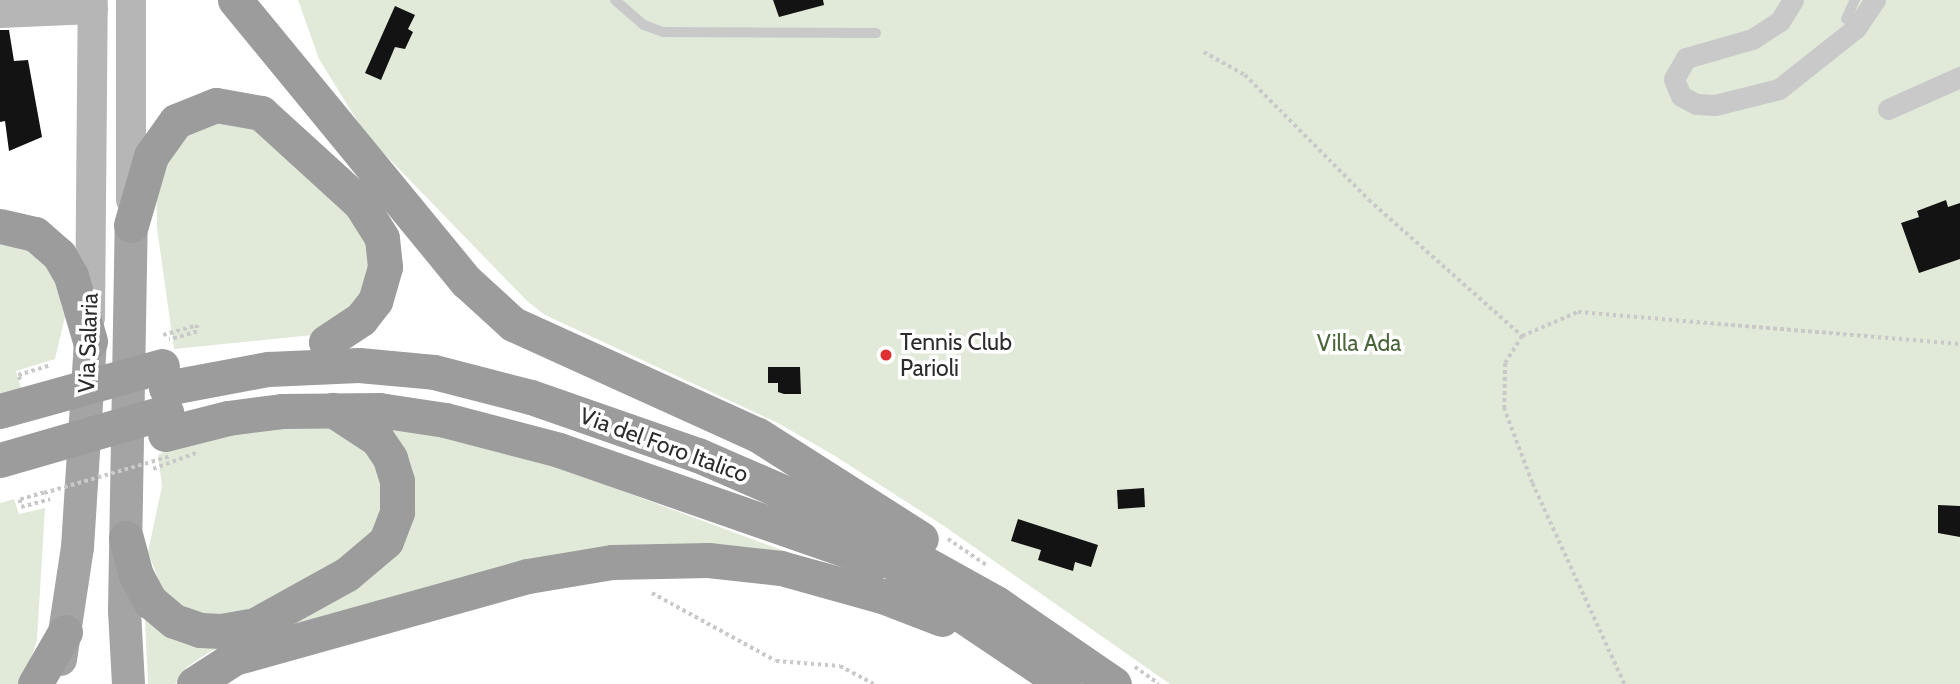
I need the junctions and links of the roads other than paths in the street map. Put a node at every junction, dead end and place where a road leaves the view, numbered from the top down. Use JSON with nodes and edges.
{"nodes":[{"id":1,"x":131,"y":0,"type":"edge"},
{"id":2,"x":235,"y":0,"type":"edge"},
{"id":3,"x":615,"y":0,"type":"edge"},
{"id":4,"x":1793,"y":0,"type":"edge"},
{"id":5,"x":1855,"y":0,"type":"edge"},
{"id":6,"x":1875,"y":0,"type":"edge"},
{"id":7,"x":93,"y":5,"type":"edge"},
{"id":8,"x":0,"y":13,"type":"edge"},
{"id":9,"x":1846,"y":19,"type":"dead end"},
{"id":10,"x":876,"y":33,"type":"dead end"},
{"id":11,"x":1960,"y":77,"type":"edge"},
{"id":12,"x":1888,"y":109,"type":"dead end"},
{"id":13,"x":131,"y":225,"type":"junction"},
{"id":14,"x":0,"y":226,"type":"edge"},
{"id":15,"x":90,"y":341,"type":"junction"},
{"id":16,"x":326,"y":342,"type":"junction"},
{"id":17,"x":167,"y":390,"type":"junction"},
{"id":18,"x":329,"y":409,"type":"junction"},
{"id":19,"x":0,"y":411,"type":"edge"},
{"id":20,"x":0,"y":435,"type":"edge"},
{"id":21,"x":0,"y":460,"type":"edge"},
{"id":22,"x":0,"y":480,"type":"edge"},
{"id":23,"x":870,"y":504,"type":"junction"},
{"id":24,"x":126,"y":538,"type":"junction"},
{"id":25,"x":878,"y":562,"type":"junction"},
{"id":26,"x":996,"y":603,"type":"junction"},
{"id":27,"x":65,"y":632,"type":"junction"},
{"id":28,"x":1012,"y":648,"type":"junction"},
{"id":29,"x":1122,"y":674,"type":"edge"},
{"id":30,"x":35,"y":684,"type":"edge"},
{"id":31,"x":55,"y":684,"type":"edge"},
{"id":32,"x":128,"y":684,"type":"edge"},
{"id":33,"x":194,"y":684,"type":"edge"},
{"id":34,"x":1064,"y":684,"type":"edge"}],
"edges":[{"from":1,"to":13,"type":"main road","name":"Via Salaria"},
{"from":2,"to":23,"type":"highway"},
{"from":3,"to":10,"type":"lane"},
{"from":4,"to":6,"type":"street"},
{"from":5,"to":9,"type":"lane"},
{"from":7,"to":8,"type":"main road"},
{"from":7,"to":15,"type":"main road","name":"Via Salaria"},
{"from":11,"to":12,"type":"street"},
{"from":13,"to":16,"type":"highway"},
{"from":13,"to":24,"type":"main road","name":"Via Salaria"},
{"from":14,"to":15,"type":"highway"},
{"from":15,"to":27,"type":"main road","name":"Via Salaria"},
{"from":16,"to":17,"type":"highway"},
{"from":16,"to":23,"type":"highway"},
{"from":17,"to":18,"type":"highway"},
{"from":17,"to":19,"type":"highway","bridge":true},
{"from":17,"to":20,"type":"highway"},
{"from":17,"to":21,"type":"highway","bridge":true},
{"from":17,"to":22,"type":"highway"},
{"from":17,"to":25,"type":"highway","name":"Via del Foro Italico"},
{"from":17,"to":26,"type":"highway","name":"Via del Foro Italico"},
{"from":18,"to":24,"type":"highway"},
{"from":18,"to":25,"type":"highway"},
{"from":23,"to":26,"type":"highway"},
{"from":24,"to":32,"type":"main road","name":"Via Salaria"},
{"from":25,"to":28,"type":"highway","name":"Via del Foro Italico"},
{"from":26,"to":29,"type":"highway","name":"Via del Foro Italico"},
{"from":27,"to":30,"type":"highway"},
{"from":27,"to":31,"type":"main road","name":"Via Salaria"},
{"from":28,"to":33,"type":"highway"},
{"from":28,"to":34,"type":"highway","name":"Via del Foro Italico"}]}
